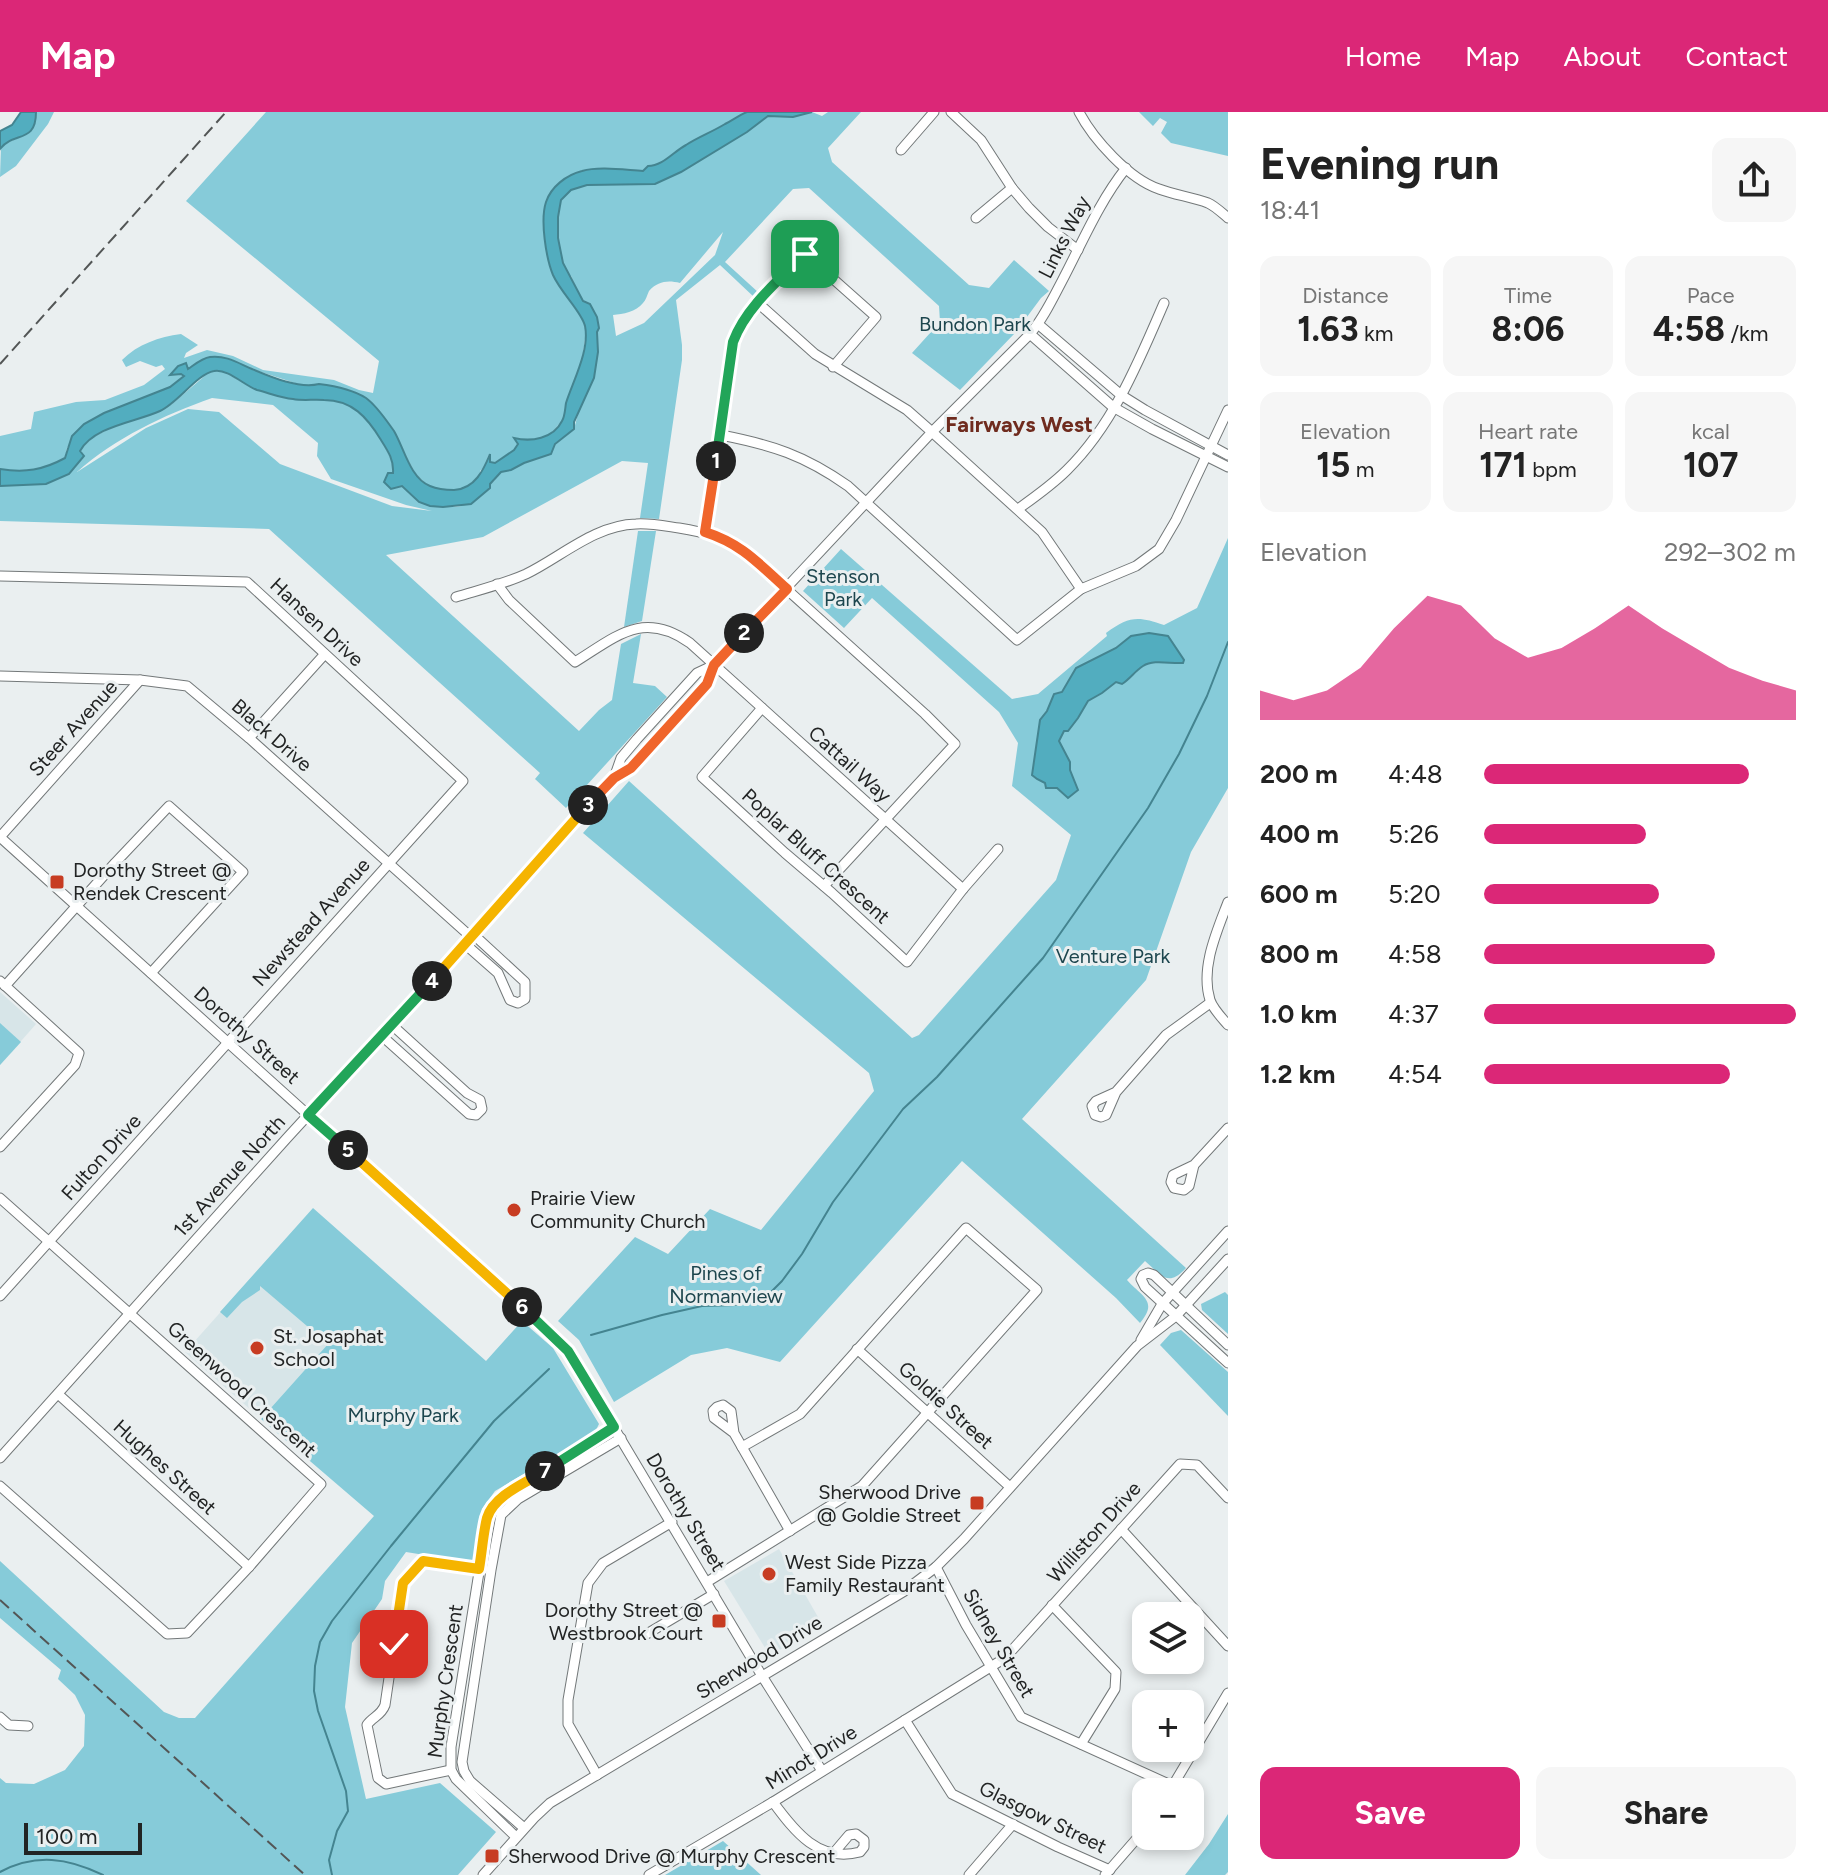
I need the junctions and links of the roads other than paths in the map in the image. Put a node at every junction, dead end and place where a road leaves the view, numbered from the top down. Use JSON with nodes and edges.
{"nodes":[{"id":1,"x":934,"y":112,"type":"edge"},
{"id":2,"x":951,"y":112,"type":"edge"},
{"id":3,"x":1079,"y":112,"type":"edge"},
{"id":4,"x":901,"y":150,"type":"dead end"},
{"id":5,"x":1126,"y":168,"type":"junction"},
{"id":6,"x":1012,"y":188,"type":"junction"},
{"id":7,"x":976,"y":218,"type":"dead end"},
{"id":8,"x":1228,"y":218,"type":"edge"},
{"id":9,"x":1078,"y":250,"type":"junction"},
{"id":10,"x":758,"y":303,"type":"junction"},
{"id":11,"x":1164,"y":303,"type":"dead end"},
{"id":12,"x":1038,"y":324,"type":"junction"},
{"id":13,"x":1030,"y":334,"type":"junction"},
{"id":14,"x":833,"y":367,"type":"junction"},
{"id":15,"x":1121,"y":395,"type":"junction"},
{"id":16,"x":1113,"y":407,"type":"junction"},
{"id":17,"x":1228,"y":410,"type":"edge"},
{"id":18,"x":932,"y":432,"type":"junction"},
{"id":19,"x":721,"y":435,"type":"junction"},
{"id":20,"x":1210,"y":446,"type":"junction"},
{"id":21,"x":1228,"y":455,"type":"edge"},
{"id":22,"x":1205,"y":457,"type":"junction"},
{"id":23,"x":1228,"y":467,"type":"edge"},
{"id":24,"x":865,"y":502,"type":"junction"},
{"id":25,"x":1018,"y":509,"type":"junction"},
{"id":26,"x":705,"y":532,"type":"junction"},
{"id":27,"x":0,"y":576,"type":"edge"},
{"id":28,"x":497,"y":584,"type":"junction"},
{"id":29,"x":787,"y":589,"type":"junction"},
{"id":30,"x":1081,"y":589,"type":"junction"},
{"id":31,"x":456,"y":597,"type":"dead end"},
{"id":32,"x":324,"y":655,"type":"junction"},
{"id":33,"x":714,"y":665,"type":"junction"},
{"id":34,"x":0,"y":676,"type":"edge"},
{"id":35,"x":140,"y":680,"type":"junction"},
{"id":36,"x":762,"y":708,"type":"junction"},
{"id":37,"x":249,"y":738,"type":"junction"},
{"id":38,"x":614,"y":778,"type":"junction"},
{"id":39,"x":885,"y":819,"type":"junction"},
{"id":40,"x":0,"y":837,"type":"edge"},
{"id":41,"x":998,"y":849,"type":"dead end"},
{"id":42,"x":389,"y":862,"type":"junction"},
{"id":43,"x":824,"y":886,"type":"junction"},
{"id":44,"x":963,"y":889,"type":"junction"},
{"id":45,"x":1228,"y":902,"type":"edge"},
{"id":46,"x":77,"y":906,"type":"junction"},
{"id":47,"x":470,"y":939,"type":"junction"},
{"id":48,"x":151,"y":973,"type":"junction"},
{"id":49,"x":2,"y":984,"type":"edge"},
{"id":50,"x":1210,"y":1003,"type":"junction"},
{"id":51,"x":392,"y":1025,"type":"junction"},
{"id":52,"x":1228,"y":1025,"type":"edge"},
{"id":53,"x":382,"y":1036,"type":"junction"},
{"id":54,"x":228,"y":1043,"type":"junction"},
{"id":55,"x":1116,"y":1092,"type":"dead end"},
{"id":56,"x":308,"y":1115,"type":"junction"},
{"id":57,"x":1228,"y":1128,"type":"edge"},
{"id":58,"x":0,"y":1147,"type":"edge"},
{"id":59,"x":1194,"y":1165,"type":"dead end"},
{"id":60,"x":0,"y":1198,"type":"edge"},
{"id":61,"x":1228,"y":1231,"type":"edge"},
{"id":62,"x":49,"y":1241,"type":"junction"},
{"id":63,"x":1228,"y":1259,"type":"edge"},
{"id":64,"x":1172,"y":1293,"type":"junction"},
{"id":65,"x":0,"y":1296,"type":"edge"},
{"id":66,"x":1162,"y":1304,"type":"junction"},
{"id":67,"x":1185,"y":1306,"type":"junction"},
{"id":68,"x":130,"y":1314,"type":"junction"},
{"id":69,"x":1176,"y":1316,"type":"junction"},
{"id":70,"x":1228,"y":1345,"type":"edge"},
{"id":71,"x":1137,"y":1346,"type":"junction"},
{"id":72,"x":857,"y":1349,"type":"junction"},
{"id":73,"x":1228,"y":1363,"type":"edge"},
{"id":74,"x":58,"y":1394,"type":"junction"},
{"id":75,"x":928,"y":1412,"type":"junction"},
{"id":76,"x":614,"y":1427,"type":"junction"},
{"id":77,"x":734,"y":1433,"type":"dead end"},
{"id":78,"x":621,"y":1438,"type":"junction"},
{"id":79,"x":742,"y":1447,"type":"junction"},
{"id":80,"x":0,"y":1458,"type":"edge"},
{"id":81,"x":0,"y":1486,"type":"edge"},
{"id":82,"x":1010,"y":1487,"type":"junction"},
{"id":83,"x":1228,"y":1498,"type":"edge"},
{"id":84,"x":672,"y":1522,"type":"junction"},
{"id":85,"x":1121,"y":1529,"type":"junction"},
{"id":86,"x":790,"y":1531,"type":"junction"},
{"id":87,"x":249,"y":1567,"type":"junction"},
{"id":88,"x":936,"y":1567,"type":"junction"},
{"id":89,"x":479,"y":1569,"type":"junction"},
{"id":90,"x":491,"y":1570,"type":"junction"},
{"id":91,"x":707,"y":1582,"type":"junction"},
{"id":92,"x":714,"y":1594,"type":"junction"},
{"id":93,"x":1052,"y":1605,"type":"junction"},
{"id":94,"x":645,"y":1635,"type":"dead end"},
{"id":95,"x":1228,"y":1646,"type":"edge"},
{"id":96,"x":991,"y":1667,"type":"junction"},
{"id":97,"x":762,"y":1676,"type":"junction"},
{"id":98,"x":1228,"y":1693,"type":"edge"},
{"id":99,"x":0,"y":1717,"type":"edge"},
{"id":100,"x":905,"y":1720,"type":"junction"},
{"id":101,"x":28,"y":1726,"type":"dead end"},
{"id":102,"x":1081,"y":1744,"type":"junction"},
{"id":103,"x":451,"y":1770,"type":"junction"},
{"id":104,"x":822,"y":1771,"type":"junction"},
{"id":105,"x":597,"y":1775,"type":"junction"},
{"id":106,"x":1149,"y":1778,"type":"edge"},
{"id":107,"x":1178,"y":1778,"type":"edge"},
{"id":108,"x":773,"y":1802,"type":"junction"},
{"id":109,"x":1013,"y":1824,"type":"junction"},
{"id":110,"x":524,"y":1828,"type":"junction"},
{"id":111,"x":516,"y":1837,"type":"junction"},
{"id":112,"x":1132,"y":1844,"type":"edge"},
{"id":113,"x":832,"y":1855,"type":"dead end"},
{"id":114,"x":1108,"y":1872,"type":"edge"},
{"id":115,"x":483,"y":1875,"type":"edge"},
{"id":116,"x":649,"y":1875,"type":"edge"},
{"id":117,"x":969,"y":1875,"type":"edge"}],
"edges":[{"from":1,"to":4,"type":"street"},
{"from":2,"to":6,"type":"street"},
{"from":3,"to":5,"type":"street"},
{"from":5,"to":8,"type":"street"},
{"from":5,"to":9,"type":"street","name":"Links Way"},
{"from":6,"to":7,"type":"street"},
{"from":6,"to":9,"type":"street"},
{"from":9,"to":12,"type":"street","name":"Links Way"},
{"from":10,"to":14,"type":"street"},
{"from":10,"to":14,"type":"street"},
{"from":10,"to":19,"type":"street"},
{"from":11,"to":15,"type":"street"},
{"from":12,"to":13,"type":"street","name":"Links Way"},
{"from":12,"to":15,"type":"street"},
{"from":13,"to":16,"type":"street"},
{"from":13,"to":18,"type":"street","name":"Links Way"},
{"from":14,"to":18,"type":"street"},
{"from":15,"to":16,"type":"street"},
{"from":15,"to":20,"type":"street"},
{"from":16,"to":22,"type":"street"},
{"from":16,"to":25,"type":"street"},
{"from":17,"to":20,"type":"street"},
{"from":18,"to":24,"type":"street","name":"Links Way"},
{"from":18,"to":25,"type":"street"},
{"from":19,"to":24,"type":"street"},
{"from":19,"to":26,"type":"street"},
{"from":20,"to":21,"type":"street"},
{"from":20,"to":22,"type":"street"},
{"from":22,"to":23,"type":"street"},
{"from":22,"to":30,"type":"street"},
{"from":24,"to":29,"type":"street","name":"Links Way"},
{"from":24,"to":30,"type":"street"},
{"from":25,"to":30,"type":"street"},
{"from":26,"to":28,"type":"street"},
{"from":26,"to":29,"type":"street"},
{"from":27,"to":32,"type":"street","name":"Hansen Drive"},
{"from":28,"to":31,"type":"street"},
{"from":28,"to":33,"type":"street","name":"Cattail Way"},
{"from":29,"to":33,"type":"street","name":"Links Way"},
{"from":29,"to":39,"type":"street"},
{"from":32,"to":37,"type":"street"},
{"from":32,"to":42,"type":"street","name":"Hansen Drive"},
{"from":33,"to":36,"type":"street","name":"Cattail Way"},
{"from":33,"to":38,"type":"street"},
{"from":33,"to":38,"type":"street"},
{"from":34,"to":35,"type":"street","name":"Black Drive"},
{"from":35,"to":37,"type":"street","name":"Black Drive"},
{"from":35,"to":40,"type":"street","name":"Steer Avenue"},
{"from":36,"to":39,"type":"street","name":"Cattail Way"},
{"from":36,"to":43,"type":"street","name":"Poplar Bluff Crescent"},
{"from":37,"to":42,"type":"street","name":"Black Drive"},
{"from":38,"to":47,"type":"street","name":"1st Avenue North"},
{"from":39,"to":43,"type":"street"},
{"from":39,"to":44,"type":"street","name":"Cattail Way"},
{"from":40,"to":46,"type":"street","name":"Dorothy Street"},
{"from":41,"to":44,"type":"street"},
{"from":42,"to":47,"type":"street","name":"Black Drive"},
{"from":42,"to":54,"type":"street","name":"Newstead Avenue"},
{"from":43,"to":44,"type":"street","name":"Poplar Bluff Crescent"},
{"from":45,"to":50,"type":"street"},
{"from":46,"to":48,"type":"street","name":"Dorothy Street"},
{"from":46,"to":48,"type":"street"},
{"from":46,"to":49,"type":"street"},
{"from":47,"to":47,"type":"street"},
{"from":47,"to":51,"type":"street","name":"1st Avenue North"},
{"from":48,"to":54,"type":"street","name":"Dorothy Street"},
{"from":49,"to":58,"type":"street"},
{"from":50,"to":52,"type":"street"},
{"from":50,"to":55,"type":"street"},
{"from":51,"to":53,"type":"street","name":"1st Avenue North"},
{"from":51,"to":53,"type":"street"},
{"from":53,"to":56,"type":"street","name":"1st Avenue North"},
{"from":54,"to":56,"type":"street","name":"Dorothy Street"},
{"from":54,"to":62,"type":"street","name":"Fulton Drive"},
{"from":56,"to":68,"type":"street","name":"1st Avenue North"},
{"from":56,"to":76,"type":"street","name":"Dorothy Street"},
{"from":57,"to":59,"type":"street"},
{"from":60,"to":62,"type":"street"},
{"from":61,"to":64,"type":"street","name":"Sherwood Drive"},
{"from":62,"to":65,"type":"street","name":"Fulton Drive"},
{"from":62,"to":68,"type":"street"},
{"from":63,"to":67,"type":"street","name":"Sherwood Drive"},
{"from":64,"to":66,"type":"street","name":"Sherwood Drive"},
{"from":64,"to":66,"type":"street"},
{"from":64,"to":67,"type":"street"},
{"from":66,"to":69,"type":"street"},
{"from":66,"to":71,"type":"street","name":"Sherwood Drive"},
{"from":67,"to":69,"type":"street","name":"Sherwood Drive"},
{"from":67,"to":70,"type":"street"},
{"from":68,"to":74,"type":"street","name":"1st Avenue North"},
{"from":68,"to":87,"type":"street","name":"Greenwood Crescent"},
{"from":69,"to":71,"type":"street","name":"Sherwood Drive"},
{"from":69,"to":73,"type":"street"},
{"from":71,"to":82,"type":"street","name":"Sherwood Drive"},
{"from":72,"to":75,"type":"street","name":"Goldie Street"},
{"from":72,"to":75,"type":"street"},
{"from":72,"to":79,"type":"street"},
{"from":74,"to":80,"type":"street","name":"1st Avenue North"},
{"from":74,"to":87,"type":"street","name":"Hughes Street"},
{"from":75,"to":82,"type":"street","name":"Goldie Street"},
{"from":75,"to":86,"type":"street"},
{"from":76,"to":78,"type":"street","name":"Dorothy Street"},
{"from":76,"to":89,"type":"street","name":"Murphy Crescent"},
{"from":77,"to":79,"type":"street"},
{"from":78,"to":84,"type":"street","name":"Dorothy Street"},
{"from":78,"to":90,"type":"street","name":"Murphy Crescent"},
{"from":79,"to":86,"type":"street"},
{"from":81,"to":87,"type":"street","name":"Greenwood Crescent"},
{"from":82,"to":88,"type":"street","name":"Sherwood Drive"},
{"from":83,"to":85,"type":"street","name":"Williston Drive"},
{"from":84,"to":91,"type":"street","name":"Dorothy Street"},
{"from":84,"to":105,"type":"street"},
{"from":85,"to":93,"type":"street","name":"Williston Drive"},
{"from":85,"to":95,"type":"street"},
{"from":86,"to":91,"type":"street"},
{"from":88,"to":96,"type":"street","name":"Sidney Street"},
{"from":88,"to":97,"type":"street","name":"Sherwood Drive"},
{"from":89,"to":90,"type":"street"},
{"from":89,"to":103,"type":"street","name":"Murphy Crescent"},
{"from":89,"to":103,"type":"street"},
{"from":90,"to":110,"type":"street","name":"Murphy Crescent"},
{"from":91,"to":92,"type":"street","name":"Dorothy Street"},
{"from":92,"to":94,"type":"street"},
{"from":92,"to":97,"type":"street","name":"Dorothy Street"},
{"from":93,"to":96,"type":"street","name":"Williston Drive"},
{"from":93,"to":102,"type":"street"},
{"from":96,"to":100,"type":"street","name":"Minot Drive"},
{"from":96,"to":102,"type":"street","name":"Sidney Street"},
{"from":97,"to":104,"type":"street","name":"Dorothy Street"},
{"from":97,"to":105,"type":"street","name":"Sherwood Drive"},
{"from":98,"to":107,"type":"street"},
{"from":99,"to":101,"type":"street"},
{"from":100,"to":104,"type":"street","name":"Minot Drive"},
{"from":100,"to":109,"type":"street","name":"Glasgow Street"},
{"from":102,"to":106,"type":"street","name":"Sidney Street"},
{"from":103,"to":111,"type":"street","name":"Murphy Crescent"},
{"from":104,"to":108,"type":"street","name":"Minot Drive"},
{"from":105,"to":110,"type":"street","name":"Sherwood Drive"},
{"from":108,"to":113,"type":"street"},
{"from":108,"to":116,"type":"street","name":"Minot Drive"},
{"from":109,"to":114,"type":"street","name":"Glasgow Street"},
{"from":109,"to":117,"type":"street"},
{"from":110,"to":111,"type":"street","name":"Sherwood Drive"},
{"from":111,"to":115,"type":"street","name":"Sherwood Drive"},
{"from":112,"to":114,"type":"street"}]}
